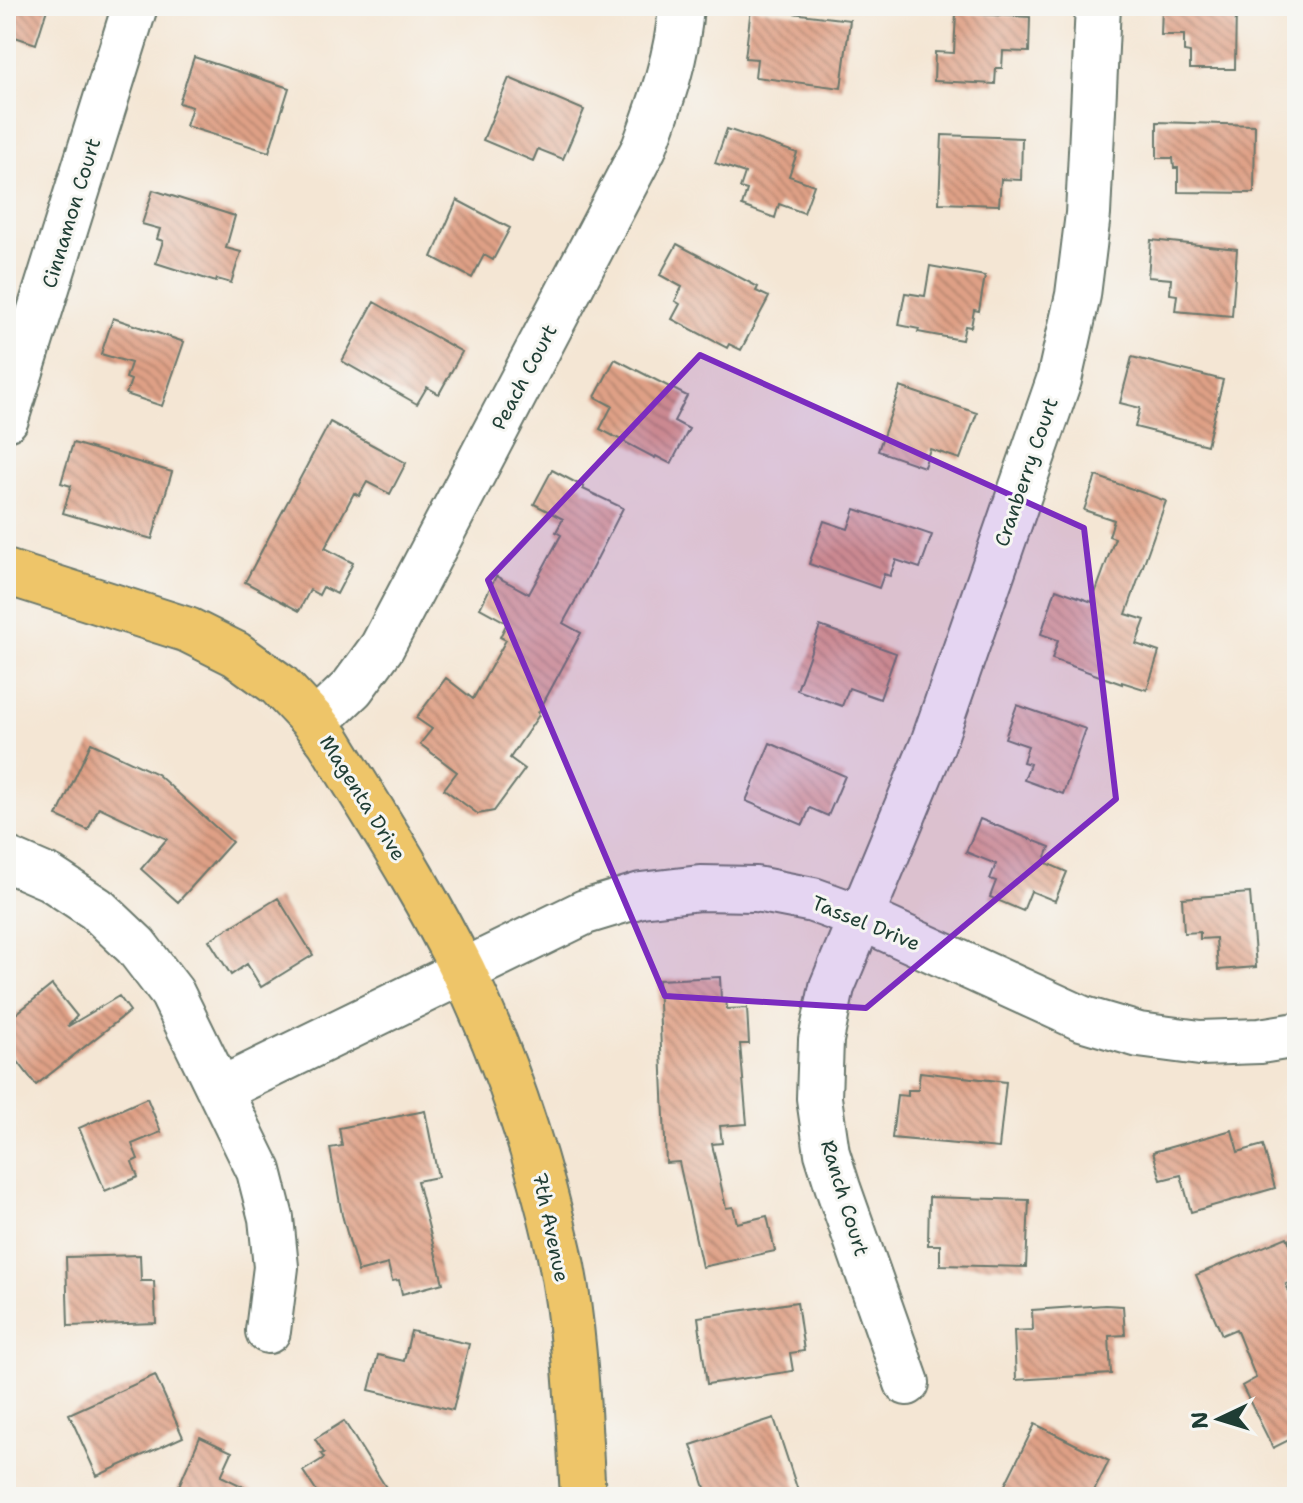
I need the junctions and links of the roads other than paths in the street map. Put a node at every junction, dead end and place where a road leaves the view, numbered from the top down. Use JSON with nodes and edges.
{"nodes":[{"id":1,"x":135,"y":6,"type":"edge"},
{"id":2,"x":681,"y":6,"type":"edge"},
{"id":3,"x":1098,"y":6,"type":"edge"},
{"id":4,"x":6,"y":419,"type":"edge"},
{"id":5,"x":6,"y":572,"type":"edge"},
{"id":6,"x":315,"y":723,"type":"junction"},
{"id":7,"x":6,"y":859,"type":"edge"},
{"id":8,"x":860,"y":917,"type":"junction"},
{"id":9,"x":463,"y":970,"type":"junction"},
{"id":10,"x":1297,"y":1035,"type":"edge"},
{"id":11,"x":220,"y":1090,"type":"junction"},
{"id":12,"x":268,"y":1331,"type":"dead end"},
{"id":13,"x":907,"y":1383,"type":"dead end"},
{"id":14,"x":583,"y":1497,"type":"edge"}],
"edges":[{"from":1,"to":4,"type":"street","name":"Cinnamon Court"},
{"from":2,"to":6,"type":"street","name":"Peach Court"},
{"from":3,"to":8,"type":"street","name":"Cranberry Court"},
{"from":5,"to":6,"type":"main road","name":"Magenta Drive"},
{"from":6,"to":9,"type":"main road","name":"Magenta Drive"},
{"from":7,"to":11,"type":"street"},
{"from":8,"to":9,"type":"street","name":"Tassel Drive"},
{"from":8,"to":10,"type":"street","name":"Tassel Drive"},
{"from":8,"to":13,"type":"street","name":"Ranch Court"},
{"from":9,"to":11,"type":"street","name":"Tassel Drive"},
{"from":9,"to":14,"type":"main road","name":"7th Avenue"},
{"from":11,"to":12,"type":"street"}]}
